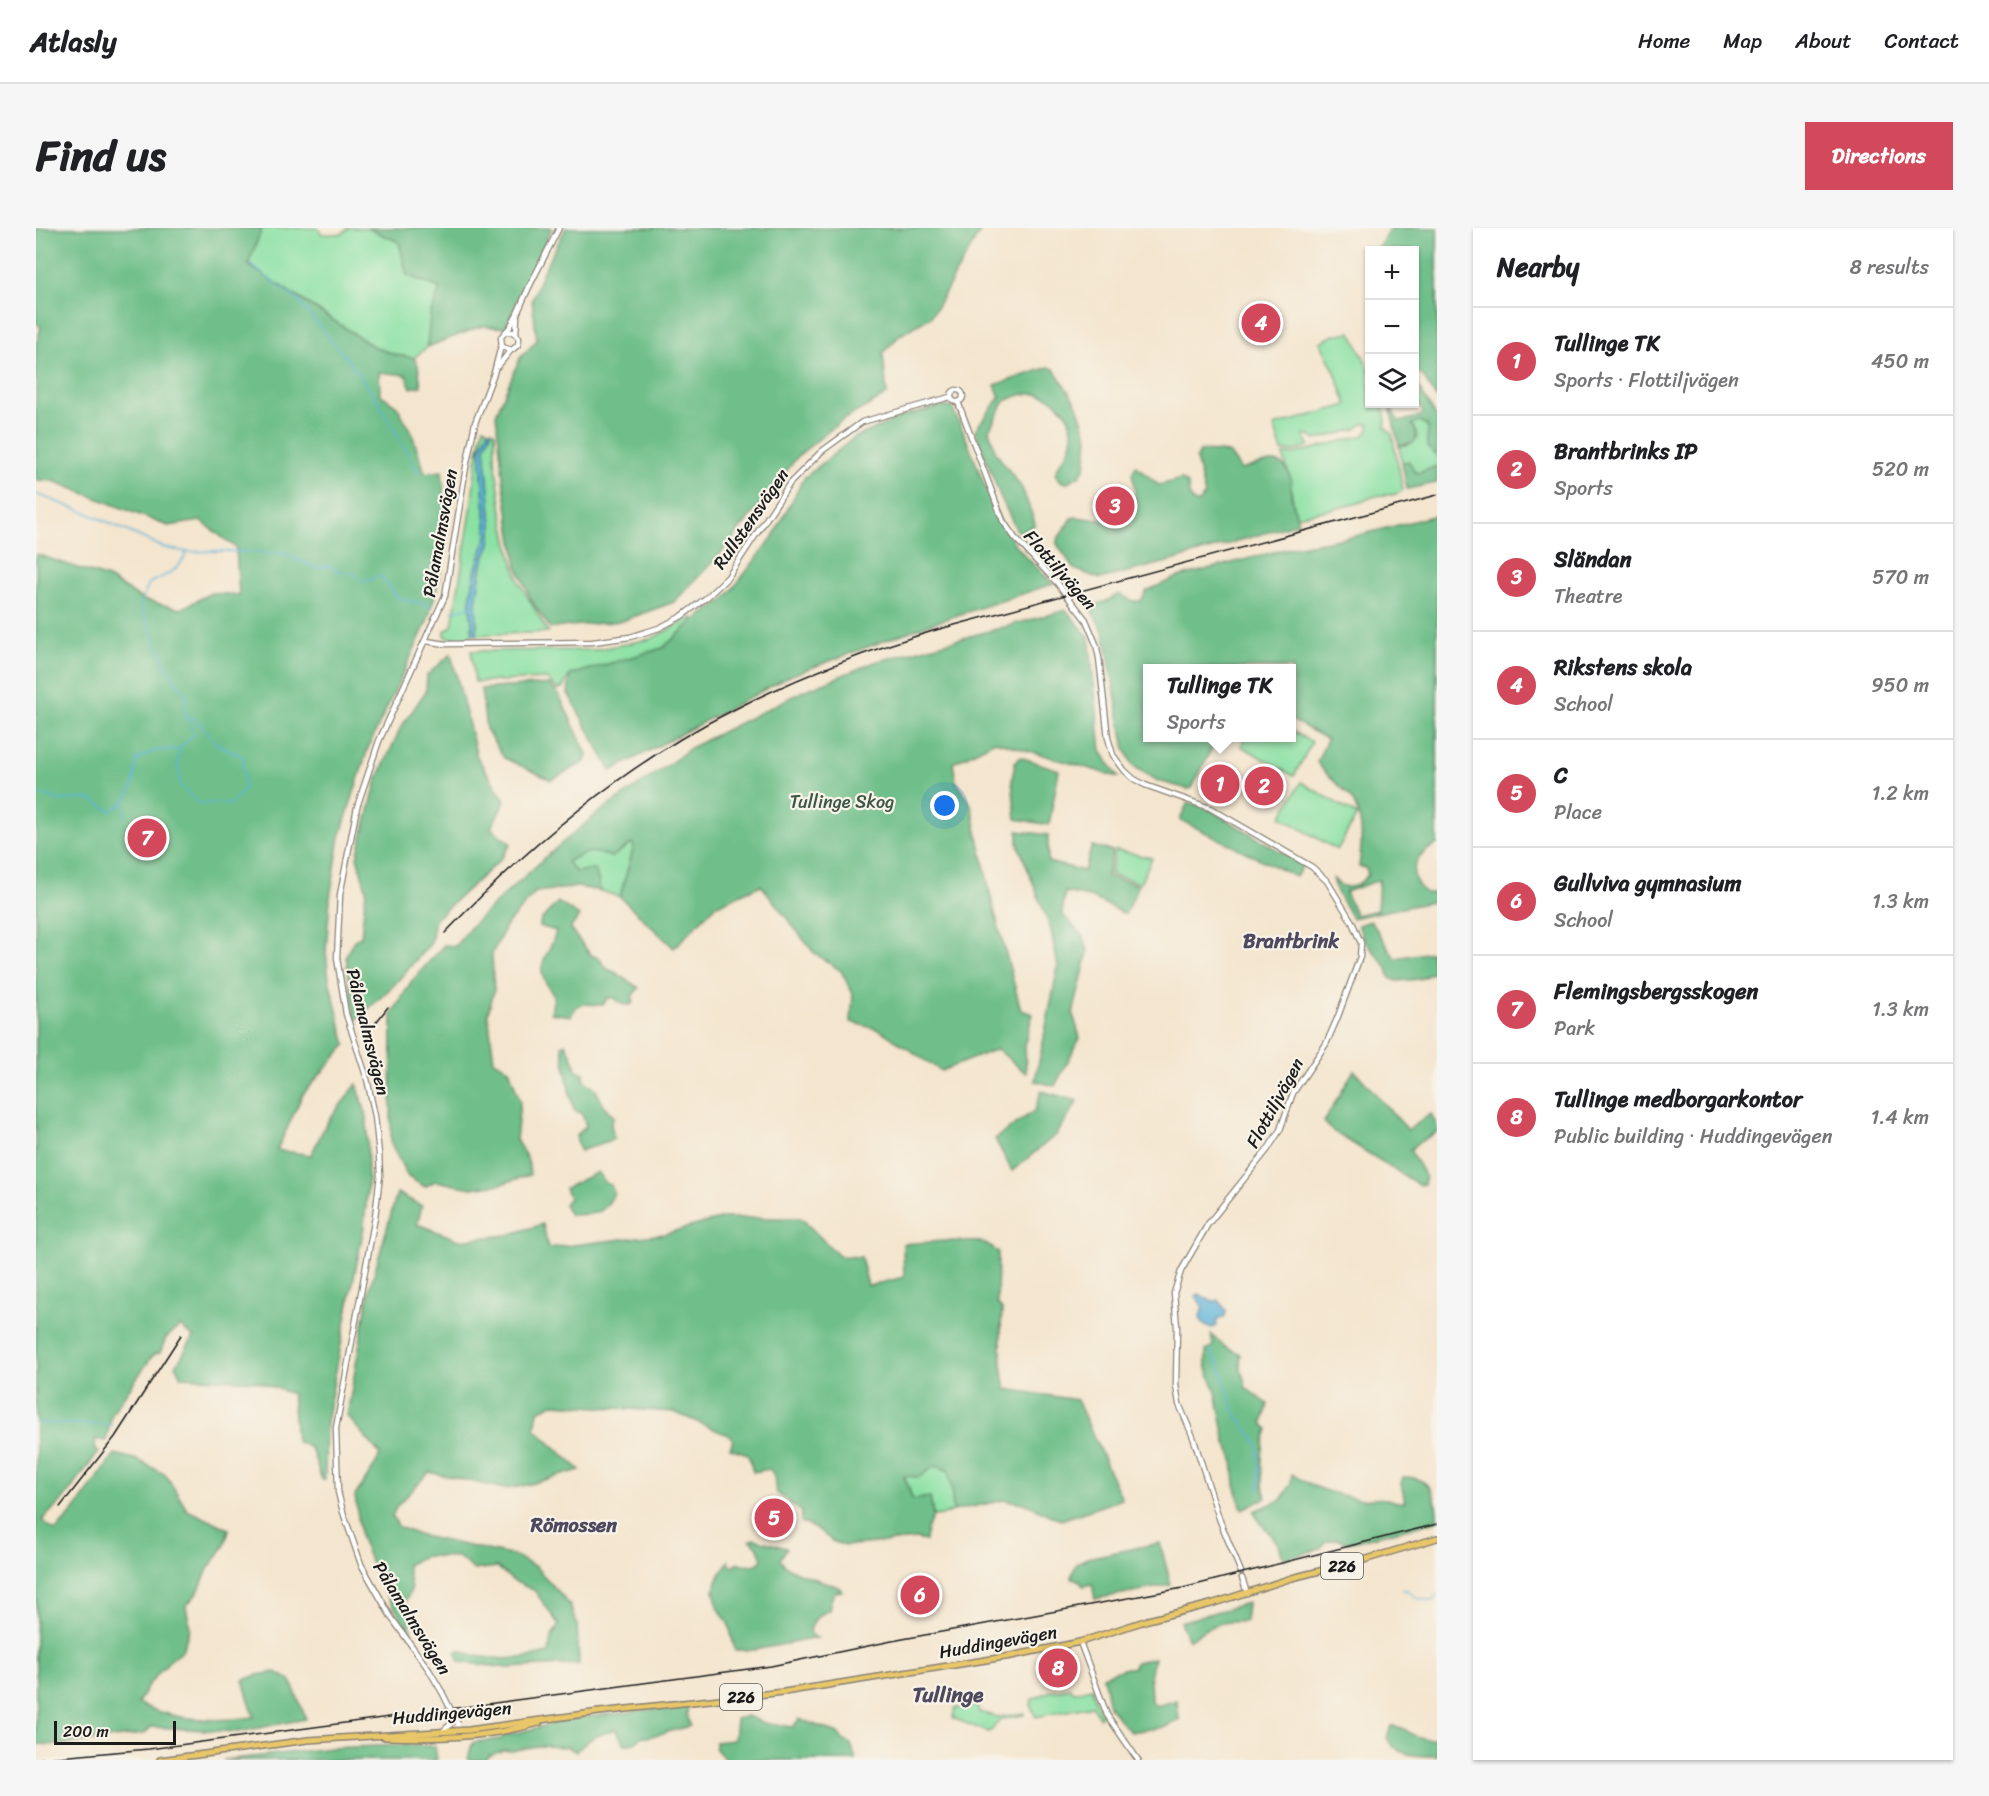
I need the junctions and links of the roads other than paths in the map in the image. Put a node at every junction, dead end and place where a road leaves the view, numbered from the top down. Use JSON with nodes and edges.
{"nodes":[{"id":1,"x":559,"y":228,"type":"edge"},
{"id":2,"x":518,"y":314,"type":"junction"},
{"id":3,"x":506,"y":332,"type":"junction"},
{"id":4,"x":516,"y":334,"type":"junction"},
{"id":5,"x":501,"y":346,"type":"junction"},
{"id":6,"x":511,"y":350,"type":"junction"},
{"id":7,"x":494,"y":373,"type":"junction"},
{"id":8,"x":950,"y":397,"type":"junction"},
{"id":9,"x":958,"y":402,"type":"junction"},
{"id":10,"x":426,"y":640,"type":"junction"},
{"id":11,"x":1437,"y":1538,"type":"edge"},
{"id":12,"x":1241,"y":1572,"type":"dead end"},
{"id":13,"x":1242,"y":1578,"type":"dead end"},
{"id":14,"x":1247,"y":1593,"type":"junction"},
{"id":15,"x":1080,"y":1642,"type":"junction"},
{"id":16,"x":442,"y":1692,"type":"junction"},
{"id":17,"x":456,"y":1730,"type":"junction"},
{"id":18,"x":353,"y":1736,"type":"junction"},
{"id":19,"x":160,"y":1760,"type":"edge"},
{"id":20,"x":1138,"y":1760,"type":"edge"}],
"edges":[{"from":1,"to":2,"type":"street"},
{"from":2,"to":3,"type":"street"},
{"from":2,"to":4,"type":"street"},
{"from":3,"to":4,"type":"street"},
{"from":3,"to":5,"type":"street"},
{"from":4,"to":6,"type":"street"},
{"from":5,"to":6,"type":"street"},
{"from":5,"to":7,"type":"street","name":"Pålamalmsvägen"},
{"from":6,"to":7,"type":"street","name":"Pålamalmsvägen"},
{"from":7,"to":10,"type":"street","name":"Pålamalmsvägen"},
{"from":8,"to":9,"type":"street"},
{"from":8,"to":9,"type":"street"},
{"from":8,"to":10,"type":"street","name":"Rullstensvägen"},
{"from":9,"to":12,"type":"street","name":"Flottiljvägen"},
{"from":10,"to":16,"type":"street","name":"Pålamalmsvägen"},
{"from":11,"to":14,"type":"main road","name":"Huddingevägen","number":"226"},
{"from":13,"to":14,"type":"street"},
{"from":14,"to":15,"type":"main road","name":"Huddingevägen","number":"226"},
{"from":15,"to":17,"type":"main road","name":"Huddingevägen","number":"226"},
{"from":15,"to":20,"type":"street"},
{"from":16,"to":17,"type":"street","name":"Pålamalmsvägen","bridge":true},
{"from":16,"to":17,"type":"street","name":"Pålamalmsvägen","bridge":true},
{"from":17,"to":18,"type":"main road","name":"Huddingevägen","number":"226"},
{"from":17,"to":18,"type":"main road","name":"Huddingevägen","number":"226"},
{"from":18,"to":19,"type":"main road","name":"Huddingevägen","number":"226"}]}
